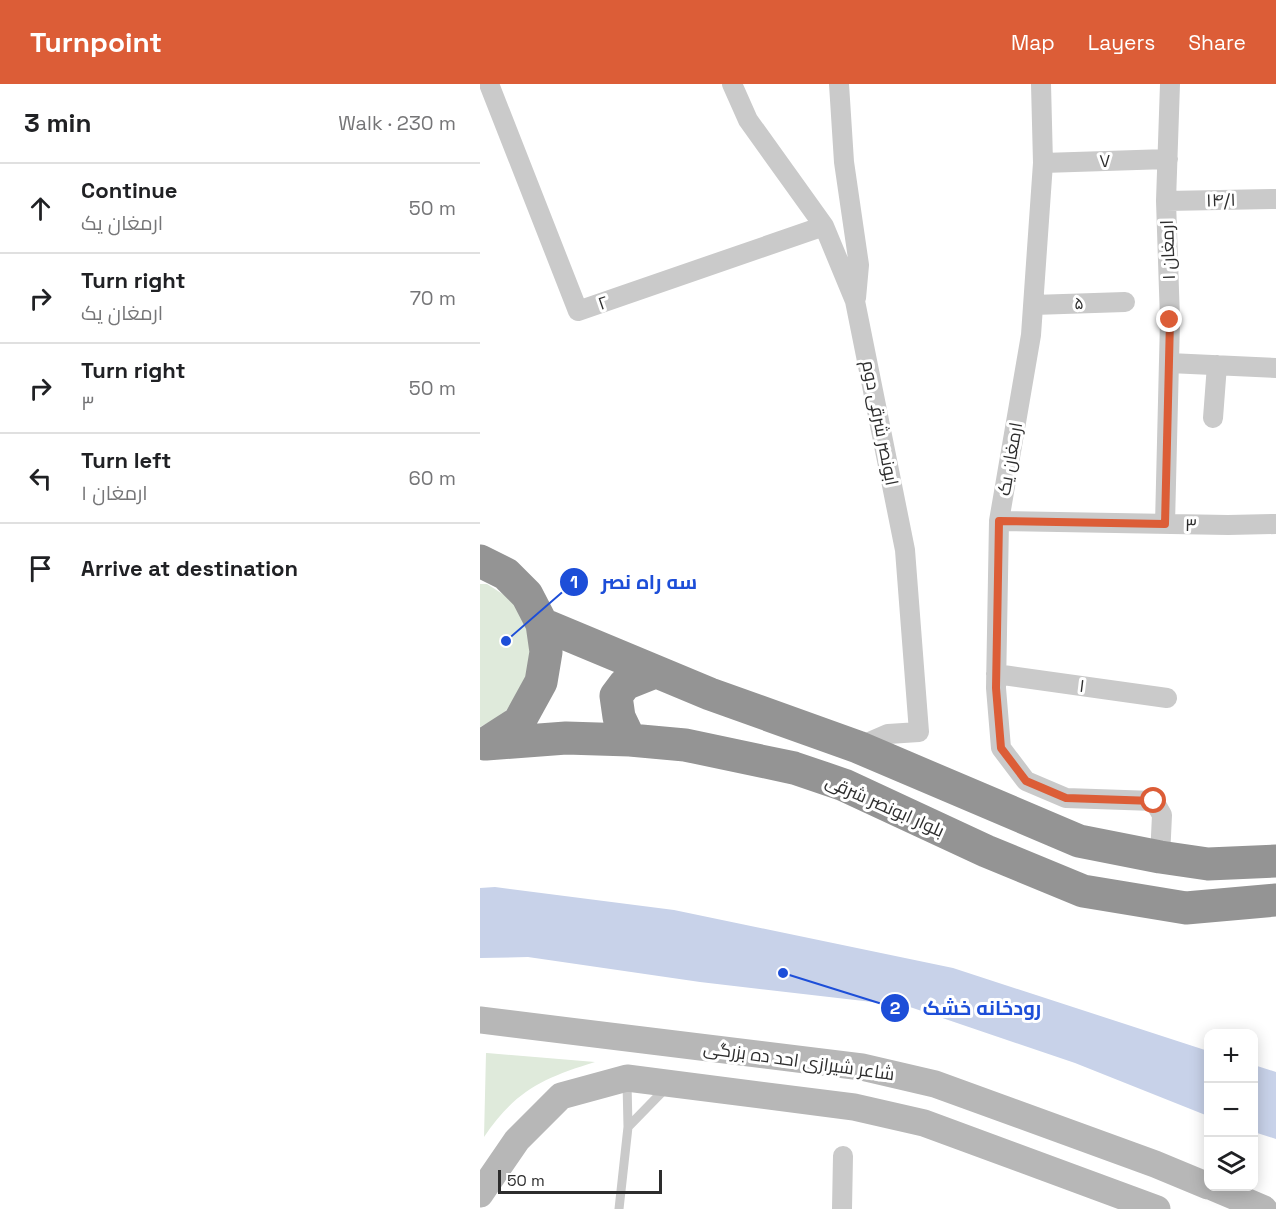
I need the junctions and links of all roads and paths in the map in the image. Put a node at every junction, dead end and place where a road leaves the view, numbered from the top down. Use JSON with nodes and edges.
{"nodes":[{"id":1,"x":489,"y":84,"type":"edge"},
{"id":2,"x":732,"y":84,"type":"edge"},
{"id":3,"x":839,"y":84,"type":"edge"},
{"id":4,"x":1041,"y":84,"type":"edge"},
{"id":5,"x":1170,"y":84,"type":"edge"},
{"id":6,"x":1168,"y":159,"type":"junction"},
{"id":7,"x":1043,"y":163,"type":"junction"},
{"id":8,"x":1276,"y":199,"type":"edge"},
{"id":9,"x":1166,"y":201,"type":"junction"},
{"id":10,"x":825,"y":226,"type":"junction"},
{"id":11,"x":855,"y":301,"type":"junction"},
{"id":12,"x":1125,"y":302,"type":"dead end"},
{"id":13,"x":1033,"y":305,"type":"junction"},
{"id":14,"x":1169,"y":363,"type":"junction"},
{"id":15,"x":1217,"y":365,"type":"junction"},
{"id":16,"x":1276,"y":368,"type":"edge"},
{"id":17,"x":1213,"y":418,"type":"dead end"},
{"id":18,"x":999,"y":521,"type":"junction"},
{"id":19,"x":1165,"y":524,"type":"junction"},
{"id":20,"x":1276,"y":524,"type":"edge"},
{"id":21,"x":480,"y":561,"type":"edge"},
{"id":22,"x":542,"y":624,"type":"junction"},
{"id":23,"x":655,"y":672,"type":"junction"},
{"id":24,"x":996,"y":674,"type":"junction"},
{"id":25,"x":1167,"y":698,"type":"dead end"},
{"id":26,"x":630,"y":740,"type":"junction"},
{"id":27,"x":483,"y":745,"type":"edge"},
{"id":28,"x":858,"y":747,"type":"junction"},
{"id":29,"x":1160,"y":858,"type":"junction"},
{"id":30,"x":1276,"y":861,"type":"edge"},
{"id":31,"x":1276,"y":900,"type":"edge"},
{"id":32,"x":480,"y":1020,"type":"edge"},
{"id":33,"x":629,"y":1037,"type":"junction"},
{"id":34,"x":627,"y":1078,"type":"junction"},
{"id":35,"x":670,"y":1084,"type":"junction"},
{"id":36,"x":628,"y":1127,"type":"junction"},
{"id":37,"x":843,"y":1156,"type":"dead end"},
{"id":38,"x":1204,"y":1184,"type":"edge"},
{"id":39,"x":1221,"y":1191,"type":"edge"},
{"id":40,"x":480,"y":1194,"type":"edge"},
{"id":41,"x":619,"y":1209,"type":"edge"},
{"id":42,"x":842,"y":1209,"type":"edge"},
{"id":43,"x":1157,"y":1209,"type":"edge"},
{"id":44,"x":1264,"y":1209,"type":"edge"}],
"edges":[{"from":1,"to":10,"type":"street","name":"۲"},
{"from":2,"to":10,"type":"street","name":"ابونصر شرقی دوم"},
{"from":3,"to":11,"type":"street"},
{"from":4,"to":7,"type":"street","name":"ارمغان یک"},
{"from":5,"to":6,"type":"street","name":"ارمغان ۱"},
{"from":6,"to":7,"type":"street","name":"۷"},
{"from":6,"to":9,"type":"street","name":"ارمغان ۱"},
{"from":7,"to":13,"type":"street","name":"ارمغان یک"},
{"from":8,"to":9,"type":"street","name":"۱۴/۱"},
{"from":9,"to":14,"type":"street","name":"ارمغان ۱"},
{"from":10,"to":11,"type":"street","name":"ابونصر شرقی دوم"},
{"from":11,"to":28,"type":"street","name":"ابونصر شرقی دوم"},
{"from":12,"to":13,"type":"street","name":"۵"},
{"from":13,"to":18,"type":"street","name":"ارمغان یک"},
{"from":14,"to":15,"type":"street"},
{"from":14,"to":19,"type":"street","name":"ارمغان ۱"},
{"from":15,"to":16,"type":"street"},
{"from":15,"to":17,"type":"street"},
{"from":18,"to":19,"type":"street","name":"۳"},
{"from":18,"to":24,"type":"street","name":"ارمغان یک"},
{"from":19,"to":20,"type":"street","name":"۳"},
{"from":21,"to":22,"type":"highway"},
{"from":22,"to":23,"type":"highway"},
{"from":22,"to":27,"type":"highway"},
{"from":23,"to":26,"type":"highway"},
{"from":23,"to":28,"type":"highway"},
{"from":24,"to":25,"type":"street","name":"۱"},
{"from":24,"to":29,"type":"street","name":"ارمغان یک"},
{"from":26,"to":27,"type":"highway","name":"بلوار ابونصر شرقی"},
{"from":26,"to":31,"type":"highway","name":"بلوار ابونصر شرقی"},
{"from":28,"to":29,"type":"highway"},
{"from":29,"to":30,"type":"highway"},
{"from":32,"to":33,"type":"street","name":"شاعر شیرازی احد ده بزرگی"},
{"from":33,"to":34,"type":"street"},
{"from":33,"to":38,"type":"street","name":"شاعر شیرازی احد ده بزرگی"},
{"from":34,"to":35,"type":"street"},
{"from":34,"to":36,"type":"lane"},
{"from":34,"to":40,"type":"street"},
{"from":35,"to":36,"type":"lane"},
{"from":35,"to":43,"type":"street"},
{"from":36,"to":41,"type":"lane"},
{"from":37,"to":42,"type":"street"},
{"from":39,"to":44,"type":"street","name":"شاعر شیرازی احد ده بزرگی"}]}
